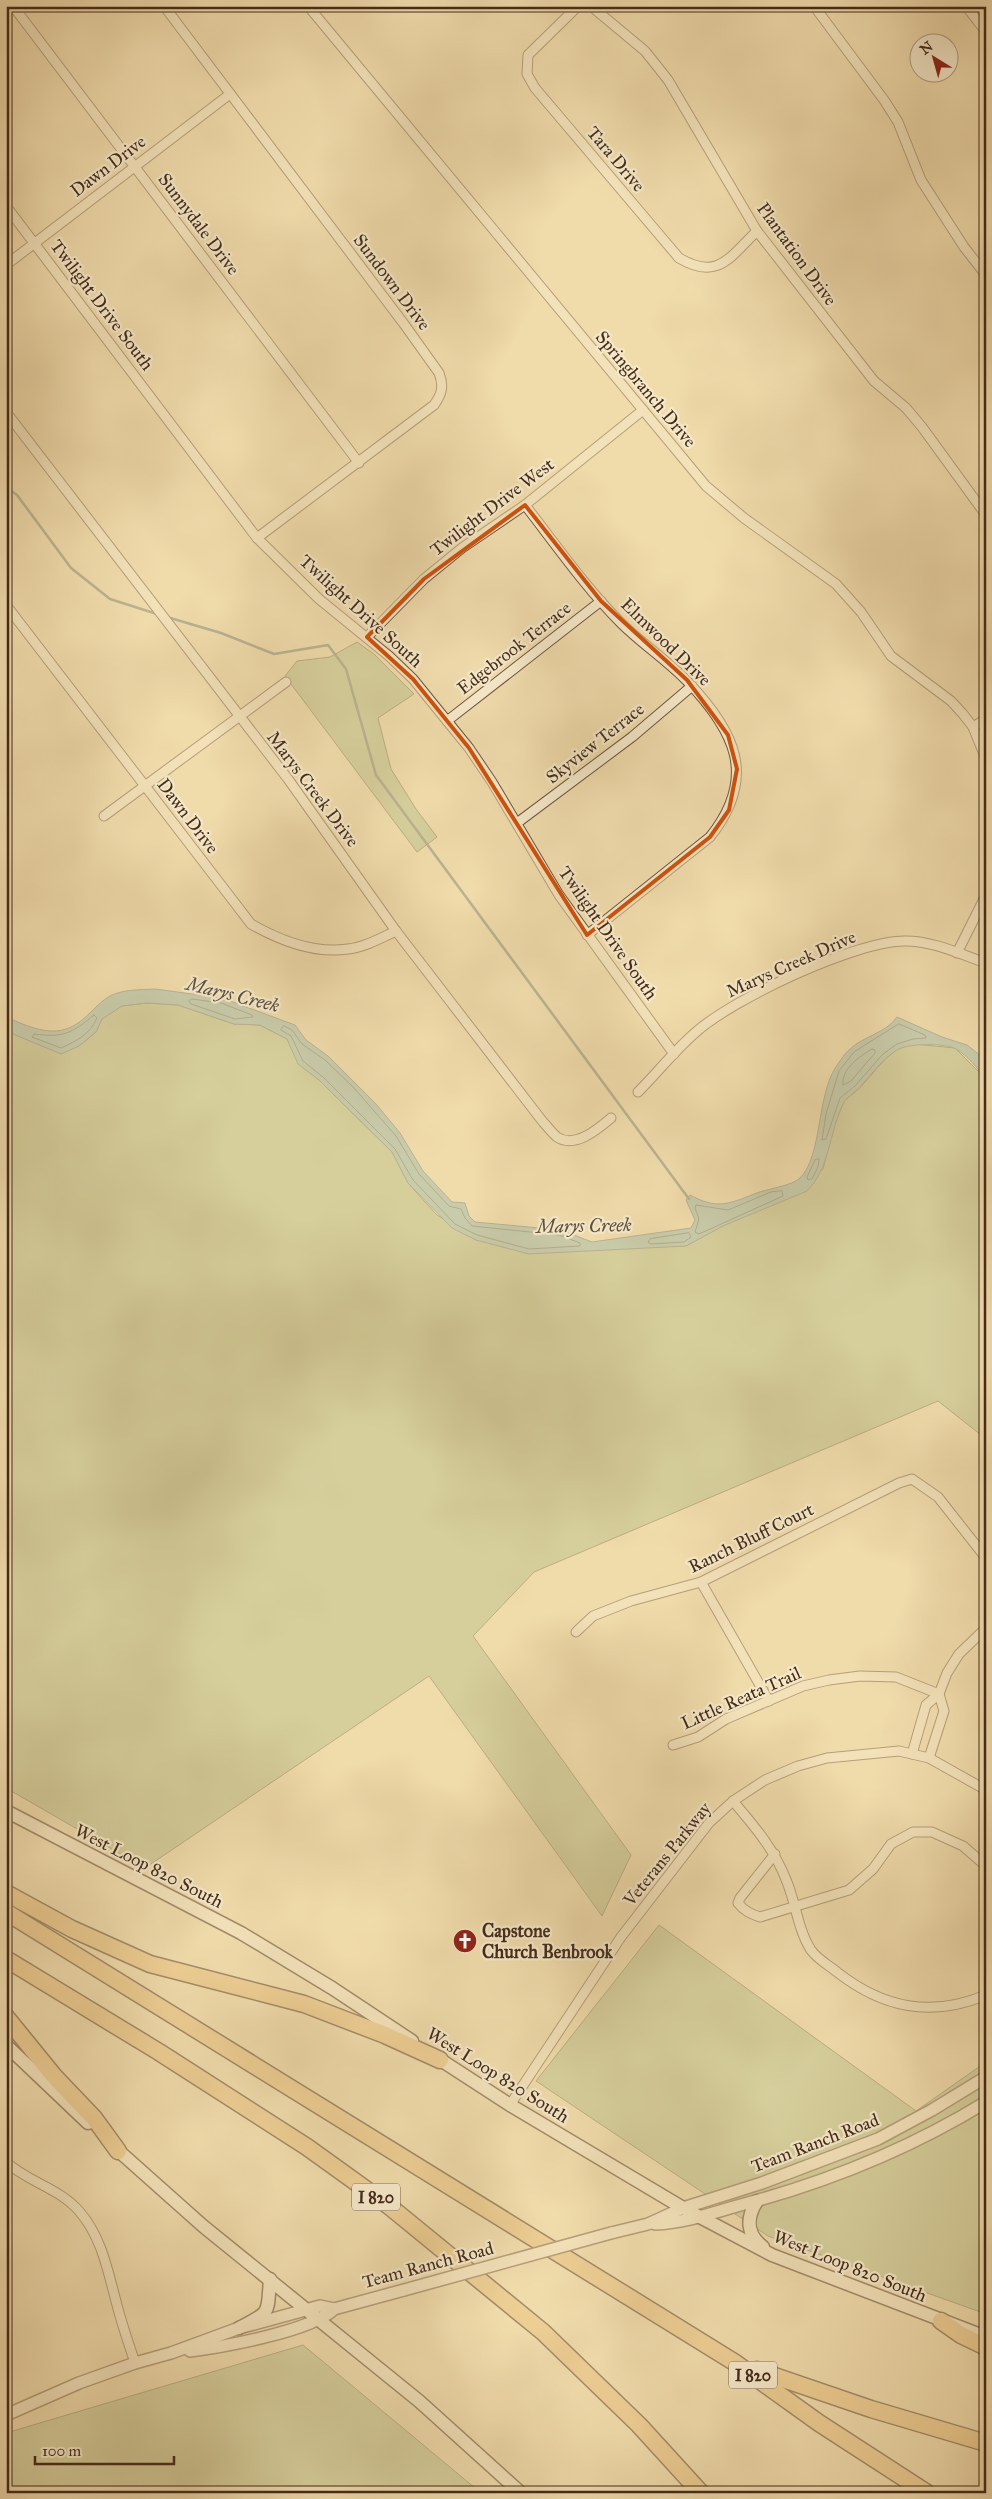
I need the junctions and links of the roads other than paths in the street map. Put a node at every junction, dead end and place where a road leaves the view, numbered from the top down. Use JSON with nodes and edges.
{"nodes":[{"id":1,"x":13,"y":6,"type":"edge"},
{"id":2,"x":164,"y":6,"type":"edge"},
{"id":3,"x":308,"y":6,"type":"edge"},
{"id":4,"x":578,"y":6,"type":"edge"},
{"id":5,"x":591,"y":6,"type":"edge"},
{"id":6,"x":814,"y":6,"type":"edge"},
{"id":7,"x":966,"y":6,"type":"edge"},
{"id":8,"x":986,"y":32,"type":"edge"},
{"id":9,"x":230,"y":94,"type":"junction"},
{"id":10,"x":135,"y":166,"type":"junction"},
{"id":11,"x":6,"y":206,"type":"edge"},
{"id":12,"x":757,"y":231,"type":"junction"},
{"id":13,"x":35,"y":243,"type":"junction"},
{"id":14,"x":6,"y":265,"type":"edge"},
{"id":15,"x":986,"y":275,"type":"edge"},
{"id":16,"x":642,"y":410,"type":"junction"},
{"id":17,"x":6,"y":412,"type":"edge"},
{"id":18,"x":359,"y":463,"type":"junction"},
{"id":19,"x":525,"y":505,"type":"junction"},
{"id":20,"x":986,"y":515,"type":"edge"},
{"id":21,"x":257,"y":538,"type":"junction"},
{"id":22,"x":601,"y":601,"type":"junction"},
{"id":23,"x":6,"y":605,"type":"edge"},
{"id":24,"x":366,"y":637,"type":"junction"},
{"id":25,"x":286,"y":682,"type":"dead end"},
{"id":26,"x":692,"y":686,"type":"junction"},
{"id":27,"x":238,"y":717,"type":"junction"},
{"id":28,"x":986,"y":719,"type":"edge"},
{"id":29,"x":447,"y":720,"type":"junction"},
{"id":30,"x":973,"y":727,"type":"junction"},
{"id":31,"x":986,"y":759,"type":"edge"},
{"id":32,"x":145,"y":786,"type":"junction"},
{"id":33,"x":104,"y":816,"type":"dead end"},
{"id":34,"x":517,"y":823,"type":"junction"},
{"id":35,"x":986,"y":895,"type":"edge"},
{"id":36,"x":396,"y":931,"type":"junction"},
{"id":37,"x":587,"y":935,"type":"junction"},
{"id":38,"x":957,"y":953,"type":"junction"},
{"id":39,"x":986,"y":963,"type":"edge"},
{"id":40,"x":674,"y":1054,"type":"junction"},
{"id":41,"x":638,"y":1092,"type":"dead end"},
{"id":42,"x":611,"y":1118,"type":"dead end"},
{"id":43,"x":986,"y":1558,"type":"edge"},
{"id":44,"x":702,"y":1582,"type":"junction"},
{"id":45,"x":986,"y":1628,"type":"edge"},
{"id":46,"x":576,"y":1632,"type":"dead end"},
{"id":47,"x":939,"y":1694,"type":"junction"},
{"id":48,"x":769,"y":1701,"type":"junction"},
{"id":49,"x":673,"y":1745,"type":"dead end"},
{"id":50,"x":912,"y":1754,"type":"junction"},
{"id":51,"x":929,"y":1758,"type":"junction"},
{"id":52,"x":986,"y":1790,"type":"edge"},
{"id":53,"x":733,"y":1801,"type":"junction"},
{"id":54,"x":6,"y":1811,"type":"edge"},
{"id":55,"x":775,"y":1854,"type":"junction"},
{"id":56,"x":986,"y":1866,"type":"edge"},
{"id":57,"x":6,"y":1893,"type":"edge"},
{"id":58,"x":794,"y":1908,"type":"junction"},
{"id":59,"x":6,"y":1912,"type":"edge"},
{"id":60,"x":6,"y":1959,"type":"edge"},
{"id":61,"x":986,"y":1996,"type":"edge"},
{"id":62,"x":6,"y":2017,"type":"edge"},
{"id":63,"x":6,"y":2045,"type":"edge"},
{"id":64,"x":440,"y":2060,"type":"junction"},
{"id":65,"x":986,"y":2077,"type":"edge"},
{"id":66,"x":986,"y":2102,"type":"edge"},
{"id":67,"x":510,"y":2104,"type":"junction"},
{"id":68,"x":860,"y":2145,"type":"junction"},
{"id":69,"x":118,"y":2151,"type":"junction"},
{"id":70,"x":6,"y":2162,"type":"edge"},
{"id":71,"x":867,"y":2164,"type":"junction"},
{"id":72,"x":757,"y":2201,"type":"junction"},
{"id":73,"x":683,"y":2208,"type":"junction"},
{"id":74,"x":698,"y":2217,"type":"junction"},
{"id":75,"x":648,"y":2224,"type":"junction"},
{"id":76,"x":772,"y":2255,"type":"junction"},
{"id":77,"x":270,"y":2279,"type":"junction"},
{"id":78,"x":334,"y":2309,"type":"junction"},
{"id":79,"x":307,"y":2310,"type":"junction"},
{"id":80,"x":318,"y":2320,"type":"junction"},
{"id":81,"x":941,"y":2321,"type":"junction"},
{"id":82,"x":238,"y":2328,"type":"junction"},
{"id":83,"x":986,"y":2336,"type":"edge"},
{"id":84,"x":986,"y":2347,"type":"edge"},
{"id":85,"x":171,"y":2353,"type":"junction"},
{"id":86,"x":734,"y":2362,"type":"junction"},
{"id":87,"x":135,"y":2363,"type":"junction"},
{"id":88,"x":6,"y":2415,"type":"edge"},
{"id":89,"x":986,"y":2443,"type":"edge"},
{"id":90,"x":521,"y":2493,"type":"edge"},
{"id":91,"x":701,"y":2493,"type":"edge"},
{"id":92,"x":927,"y":2493,"type":"edge"}],
"edges":[{"from":1,"to":10,"type":"street","name":"Sunnydale Drive"},
{"from":2,"to":9,"type":"street","name":"Sundown Drive"},
{"from":3,"to":16,"type":"street","name":"Springbranch Drive"},
{"from":4,"to":12,"type":"street","name":"Tara Drive"},
{"from":5,"to":12,"type":"street","name":"Plantation Drive"},
{"from":6,"to":15,"type":"street"},
{"from":7,"to":8,"type":"street"},
{"from":9,"to":10,"type":"street","name":"Dawn Drive"},
{"from":9,"to":18,"type":"street","name":"Sundown Drive"},
{"from":10,"to":13,"type":"street","name":"Dawn Drive"},
{"from":10,"to":18,"type":"street","name":"Sunnydale Drive"},
{"from":11,"to":13,"type":"street","name":"Twilight Drive South"},
{"from":12,"to":20,"type":"street","name":"Plantation Drive"},
{"from":13,"to":14,"type":"street","name":"Dawn Drive"},
{"from":13,"to":21,"type":"street","name":"Twilight Drive South"},
{"from":16,"to":19,"type":"street","name":"Twilight Drive West"},
{"from":16,"to":30,"type":"street","name":"Springbranch Drive"},
{"from":17,"to":27,"type":"street","name":"Marys Creek Drive"},
{"from":18,"to":21,"type":"street","name":"Sundown Drive"},
{"from":19,"to":22,"type":"street","name":"Elmwood Drive"},
{"from":19,"to":24,"type":"street","name":"Twilight Drive West"},
{"from":21,"to":24,"type":"street","name":"Twilight Drive South"},
{"from":22,"to":26,"type":"street","name":"Elmwood Drive"},
{"from":22,"to":29,"type":"street","name":"Edgebrook Terrace"},
{"from":23,"to":32,"type":"street","name":"Dawn Drive"},
{"from":24,"to":29,"type":"street","name":"Twilight Drive South"},
{"from":25,"to":27,"type":"street"},
{"from":26,"to":34,"type":"street","name":"Skyview Terrace"},
{"from":26,"to":37,"type":"street","name":"Elmwood Drive"},
{"from":27,"to":32,"type":"street"},
{"from":27,"to":36,"type":"street","name":"Marys Creek Drive"},
{"from":28,"to":30,"type":"street"},
{"from":29,"to":34,"type":"street","name":"Twilight Drive South"},
{"from":30,"to":31,"type":"street","name":"Springbranch Drive"},
{"from":32,"to":33,"type":"street"},
{"from":32,"to":36,"type":"street","name":"Dawn Drive"},
{"from":34,"to":37,"type":"street","name":"Twilight Drive South"},
{"from":35,"to":38,"type":"street"},
{"from":36,"to":42,"type":"street","name":"Marys Creek Drive"},
{"from":37,"to":40,"type":"street","name":"Twilight Drive South"},
{"from":38,"to":39,"type":"street","name":"Marys Creek Drive"},
{"from":38,"to":40,"type":"street","name":"Marys Creek Drive"},
{"from":40,"to":41,"type":"street","name":"Marys Creek Drive"},
{"from":43,"to":44,"type":"street","name":"Ranch Bluff Court"},
{"from":44,"to":46,"type":"street","name":"Ranch Bluff Court"},
{"from":44,"to":48,"type":"street"},
{"from":45,"to":47,"type":"street"},
{"from":47,"to":48,"type":"street","name":"Little Reata Trail"},
{"from":47,"to":50,"type":"street"},
{"from":47,"to":51,"type":"street"},
{"from":48,"to":49,"type":"street","name":"Little Reata Trail"},
{"from":50,"to":51,"type":"street","name":"Veterans Parkway"},
{"from":50,"to":53,"type":"street","name":"Veterans Parkway"},
{"from":51,"to":52,"type":"street","name":"Veterans Parkway"},
{"from":53,"to":55,"type":"street"},
{"from":53,"to":67,"type":"street","name":"Veterans Parkway"},
{"from":54,"to":64,"type":"main road","name":"West Loop 820 South"},
{"from":55,"to":58,"type":"street"},
{"from":55,"to":58,"type":"street"},
{"from":56,"to":58,"type":"street"},
{"from":57,"to":64,"type":"highway"},
{"from":58,"to":61,"type":"street"},
{"from":59,"to":86,"type":"highway","number":"I 820"},
{"from":60,"to":91,"type":"highway","number":"I 820"},
{"from":62,"to":69,"type":"highway"},
{"from":63,"to":69,"type":"main road"},
{"from":64,"to":67,"type":"main road","name":"West Loop 820 South"},
{"from":65,"to":68,"type":"street","name":"Team Ranch Road"},
{"from":66,"to":71,"type":"street","name":"Team Ranch Road"},
{"from":67,"to":73,"type":"main road","name":"West Loop 820 South"},
{"from":68,"to":71,"type":"street"},
{"from":68,"to":73,"type":"street","name":"Team Ranch Road"},
{"from":69,"to":77,"type":"main road"},
{"from":70,"to":87,"type":"street"},
{"from":71,"to":72,"type":"street","name":"Team Ranch Road"},
{"from":72,"to":74,"type":"street","name":"Team Ranch Road"},
{"from":72,"to":76,"type":"main road"},
{"from":73,"to":74,"type":"main road","name":"West Loop 820 South"},
{"from":73,"to":75,"type":"street","name":"Team Ranch Road"},
{"from":74,"to":75,"type":"street","name":"Team Ranch Road"},
{"from":74,"to":76,"type":"main road","name":"West Loop 820 South"},
{"from":75,"to":78,"type":"street","name":"Team Ranch Road","bridge":true},
{"from":76,"to":81,"type":"main road","name":"West Loop 820 South"},
{"from":77,"to":79,"type":"main road"},
{"from":77,"to":82,"type":"main road"},
{"from":78,"to":79,"type":"street","name":"Team Ranch Road"},
{"from":78,"to":80,"type":"street","name":"Team Ranch Road"},
{"from":79,"to":80,"type":"main road"},
{"from":79,"to":82,"type":"street","name":"Team Ranch Road"},
{"from":80,"to":85,"type":"street","name":"Team Ranch Road"},
{"from":80,"to":90,"type":"main road"},
{"from":81,"to":83,"type":"main road","name":"West Loop 820 South"},
{"from":81,"to":84,"type":"highway"},
{"from":82,"to":85,"type":"street","name":"Team Ranch Road"},
{"from":85,"to":87,"type":"street","name":"Team Ranch Road"},
{"from":86,"to":89,"type":"highway"},
{"from":86,"to":92,"type":"highway","number":"I 820"},
{"from":87,"to":88,"type":"street","name":"Team Ranch Road"}]}
